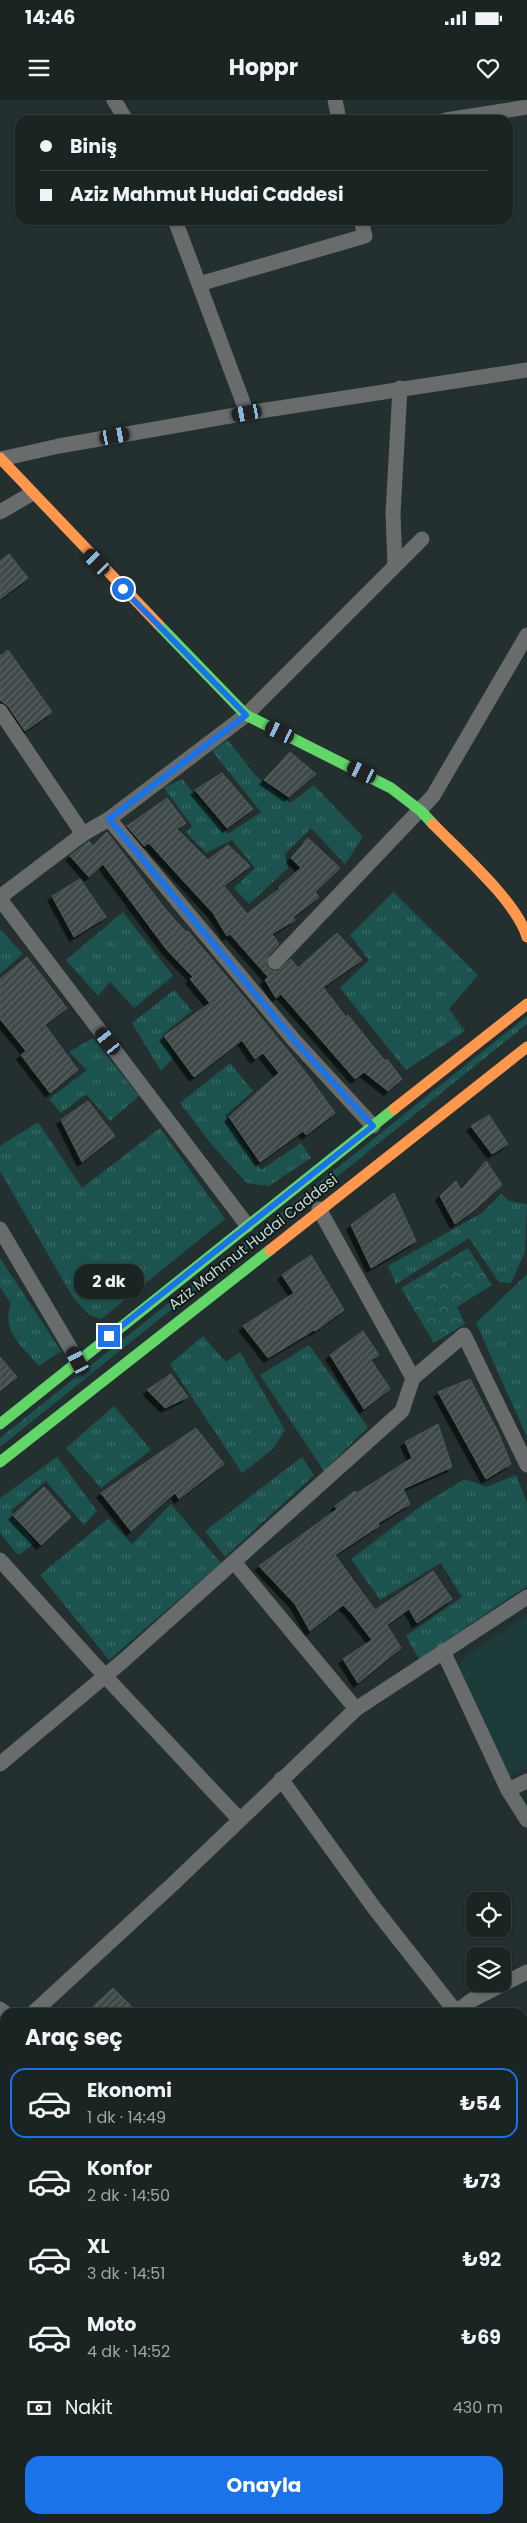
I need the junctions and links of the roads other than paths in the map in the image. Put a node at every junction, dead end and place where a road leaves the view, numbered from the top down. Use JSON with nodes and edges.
{"nodes":[{"id":1,"x":114,"y":100,"type":"edge"},
{"id":2,"x":335,"y":100,"type":"edge"},
{"id":3,"x":527,"y":106,"type":"edge"},
{"id":4,"x":123,"y":115,"type":"edge"},
{"id":5,"x":338,"y":115,"type":"edge"},
{"id":6,"x":475,"y":115,"type":"edge"},
{"id":7,"x":177,"y":225,"type":"edge"},
{"id":8,"x":362,"y":225,"type":"edge"},
{"id":9,"x":199,"y":284,"type":"junction"},
{"id":10,"x":527,"y":370,"type":"edge"},
{"id":11,"x":400,"y":388,"type":"junction"},
{"id":12,"x":247,"y":413,"type":"junction"},
{"id":13,"x":0,"y":459,"type":"edge"},
{"id":14,"x":31,"y":494,"type":"junction"},
{"id":15,"x":0,"y":512,"type":"edge"},
{"id":16,"x":422,"y":539,"type":"dead end"},
{"id":17,"x":395,"y":565,"type":"junction"},
{"id":18,"x":527,"y":635,"type":"edge"},
{"id":19,"x":0,"y":711,"type":"edge"},
{"id":20,"x":246,"y":715,"type":"junction"},
{"id":21,"x":421,"y":811,"type":"junction"},
{"id":22,"x":109,"y":819,"type":"junction"},
{"id":23,"x":83,"y":834,"type":"junction"},
{"id":24,"x":0,"y":898,"type":"edge"},
{"id":25,"x":526,"y":925,"type":"edge"},
{"id":26,"x":275,"y":962,"type":"dead end"},
{"id":27,"x":527,"y":1004,"type":"edge"},
{"id":28,"x":527,"y":1047,"type":"edge"},
{"id":29,"x":373,"y":1126,"type":"junction"},
{"id":30,"x":319,"y":1209,"type":"junction"},
{"id":31,"x":247,"y":1225,"type":"junction"},
{"id":32,"x":0,"y":1229,"type":"edge"},
{"id":33,"x":78,"y":1361,"type":"junction"},
{"id":34,"x":413,"y":1378,"type":"junction"},
{"id":35,"x":0,"y":1424,"type":"edge"},
{"id":36,"x":0,"y":1462,"type":"edge"},
{"id":37,"x":527,"y":1465,"type":"edge"},
{"id":38,"x":0,"y":1560,"type":"edge"},
{"id":39,"x":234,"y":1562,"type":"junction"},
{"id":40,"x":527,"y":1597,"type":"edge"},
{"id":41,"x":443,"y":1651,"type":"junction"},
{"id":42,"x":105,"y":1676,"type":"junction"},
{"id":43,"x":356,"y":1710,"type":"junction"},
{"id":44,"x":0,"y":1764,"type":"edge"},
{"id":45,"x":281,"y":1779,"type":"junction"},
{"id":46,"x":527,"y":1781,"type":"edge"},
{"id":47,"x":508,"y":1790,"type":"junction"},
{"id":48,"x":239,"y":1819,"type":"junction"},
{"id":49,"x":527,"y":1820,"type":"edge"},
{"id":50,"x":527,"y":1972,"type":"edge"},
{"id":51,"x":38,"y":2008,"type":"edge"},
{"id":52,"x":453,"y":2008,"type":"edge"},
{"id":53,"x":461,"y":2008,"type":"edge"}],
"edges":[{"from":1,"to":4,"type":"street"},
{"from":2,"to":5,"type":"street"},
{"from":3,"to":6,"type":"street"},
{"from":7,"to":9,"type":"street"},
{"from":8,"to":9,"type":"street"},
{"from":9,"to":12,"type":"street"},
{"from":10,"to":11,"type":"street"},
{"from":11,"to":12,"type":"street"},
{"from":11,"to":17,"type":"street"},
{"from":12,"to":13,"type":"street"},
{"from":13,"to":14,"type":"main road"},
{"from":14,"to":15,"type":"street"},
{"from":14,"to":20,"type":"main road"},
{"from":16,"to":17,"type":"street"},
{"from":17,"to":20,"type":"street"},
{"from":18,"to":21,"type":"street"},
{"from":19,"to":23,"type":"street"},
{"from":20,"to":21,"type":"main road"},
{"from":20,"to":22,"type":"street"},
{"from":21,"to":25,"type":"main road"},
{"from":21,"to":26,"type":"street"},
{"from":22,"to":23,"type":"street"},
{"from":22,"to":29,"type":"street"},
{"from":23,"to":24,"type":"street"},
{"from":24,"to":31,"type":"street"},
{"from":27,"to":29,"type":"main road","name":"Aziz Mahmut Hudai Caddesi"},
{"from":28,"to":30,"type":"main road","name":"Aziz Mahmut Hudai Caddesi"},
{"from":29,"to":31,"type":"main road","name":"Aziz Mahmut Hudai Caddesi"},
{"from":30,"to":34,"type":"street"},
{"from":30,"to":36,"type":"main road","name":"Aziz Mahmut Hudai Caddesi"},
{"from":31,"to":33,"type":"main road","name":"Aziz Mahmut Hudai Caddesi"},
{"from":32,"to":33,"type":"street"},
{"from":33,"to":35,"type":"main road","name":"Aziz Mahmut Hudai Caddesi"},
{"from":34,"to":37,"type":"street"},
{"from":34,"to":39,"type":"street"},
{"from":38,"to":42,"type":"street"},
{"from":39,"to":42,"type":"street"},
{"from":39,"to":43,"type":"street"},
{"from":40,"to":41,"type":"street"},
{"from":41,"to":43,"type":"street"},
{"from":41,"to":47,"type":"street"},
{"from":42,"to":44,"type":"street"},
{"from":42,"to":48,"type":"street"},
{"from":43,"to":45,"type":"street"},
{"from":45,"to":48,"type":"street"},
{"from":45,"to":52,"type":"street"},
{"from":46,"to":47,"type":"street"},
{"from":47,"to":49,"type":"street"},
{"from":48,"to":51,"type":"street"},
{"from":50,"to":53,"type":"street"}]}
